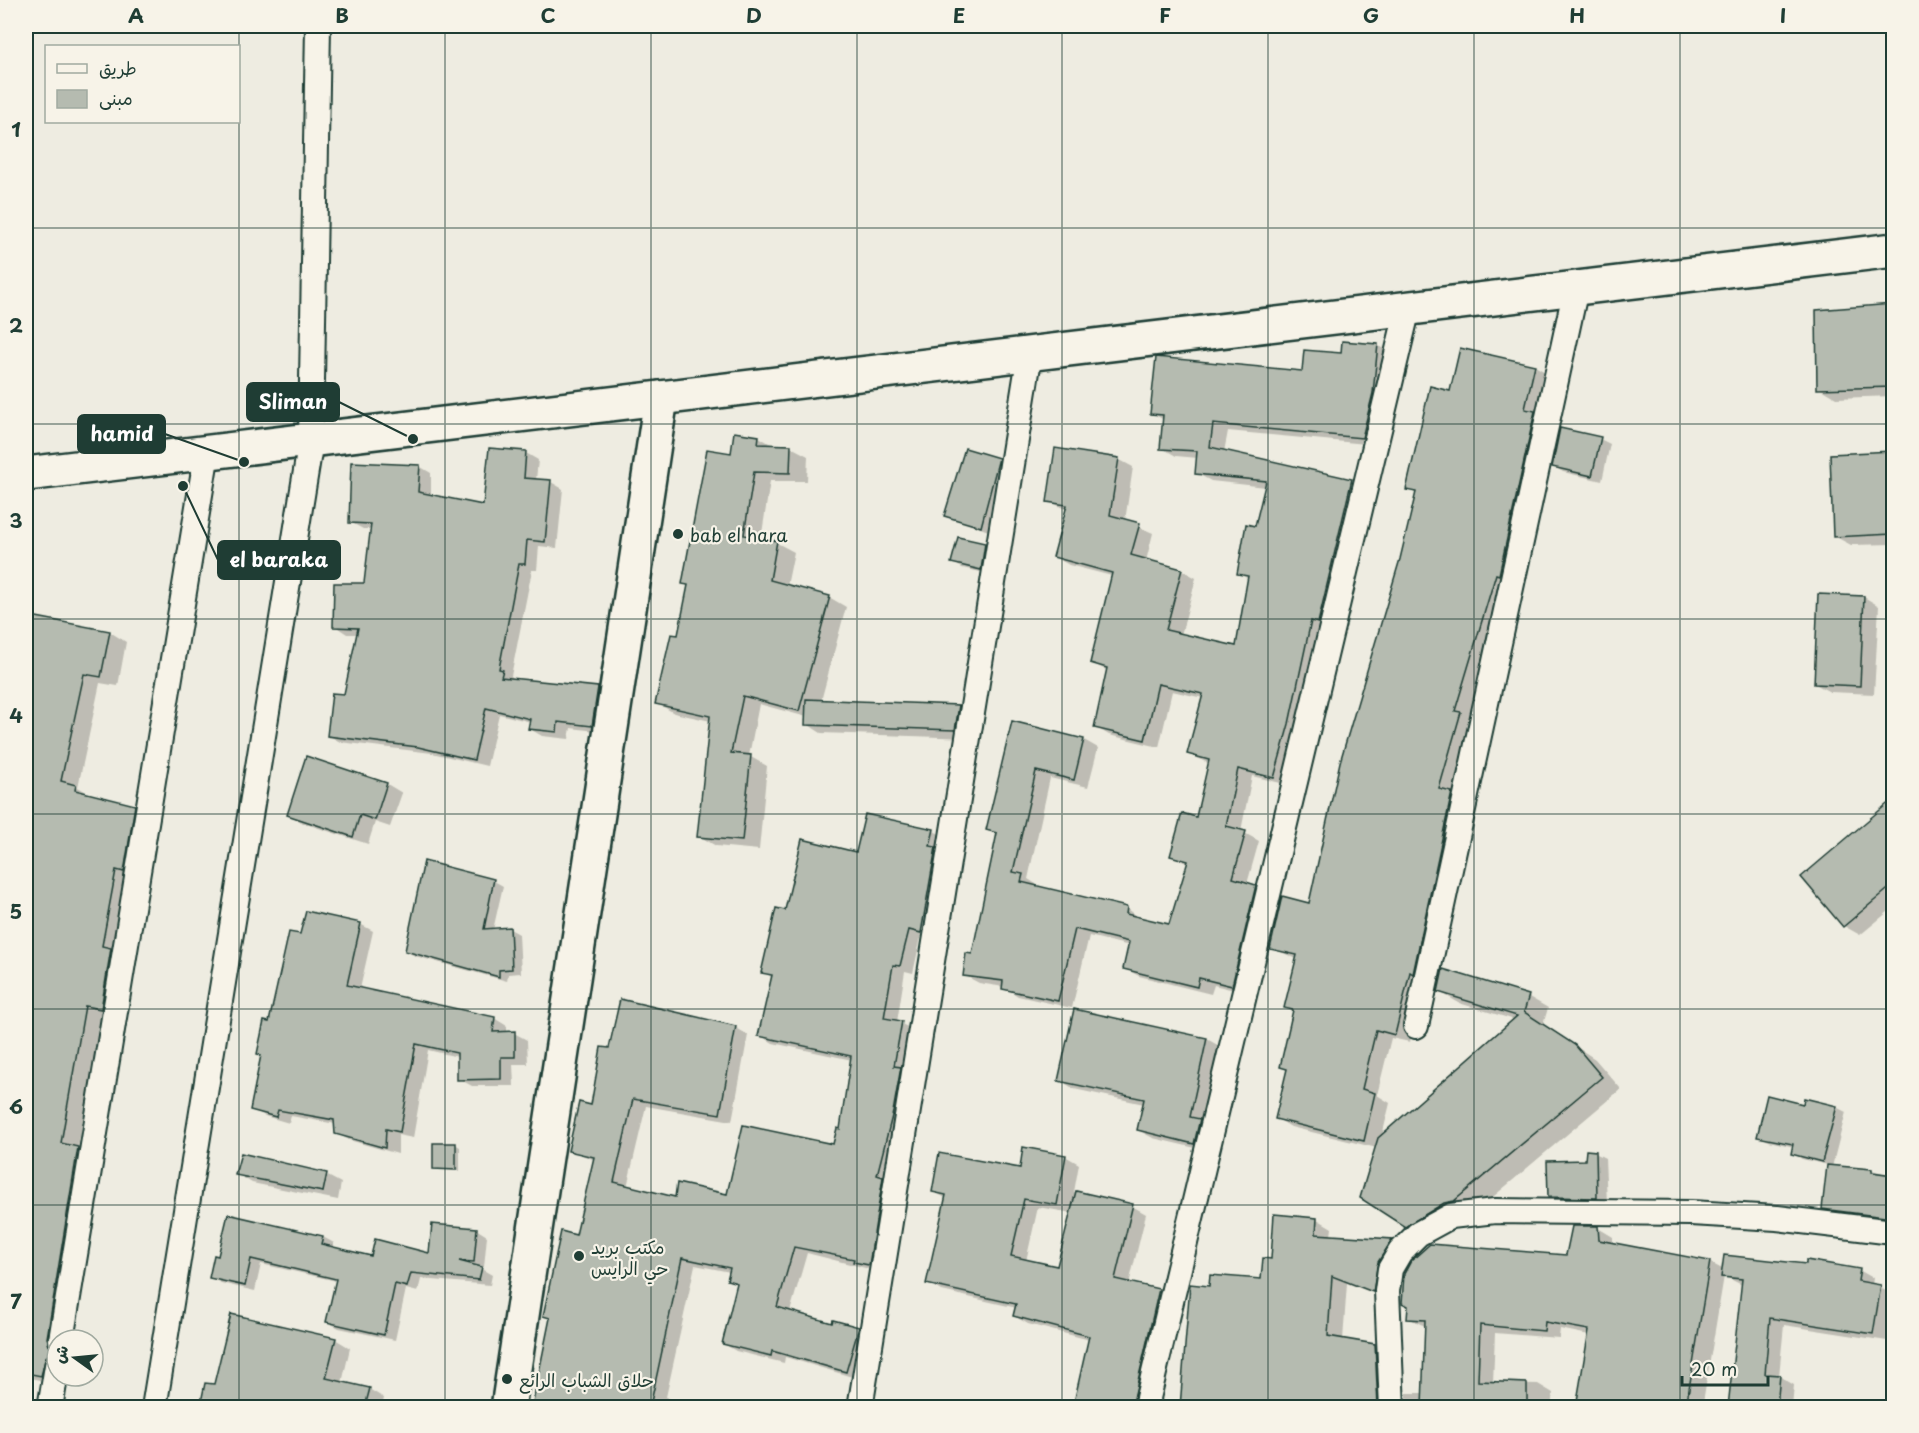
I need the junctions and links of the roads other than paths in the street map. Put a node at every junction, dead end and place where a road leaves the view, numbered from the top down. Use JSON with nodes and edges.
{"nodes":[{"id":1,"x":318,"y":26,"type":"edge"},
{"id":2,"x":1893,"y":250,"type":"edge"},
{"id":3,"x":1576,"y":288,"type":"junction"},
{"id":4,"x":1408,"y":308,"type":"junction"},
{"id":5,"x":1030,"y":353,"type":"junction"},
{"id":6,"x":661,"y":398,"type":"junction"},
{"id":7,"x":311,"y":440,"type":"junction"},
{"id":8,"x":207,"y":452,"type":"junction"},
{"id":9,"x":26,"y":474,"type":"edge"},
{"id":10,"x":1416,"y":1026,"type":"dead end"},
{"id":11,"x":1893,"y":1232,"type":"edge"},
{"id":12,"x":63,"y":1328,"type":"edge"},
{"id":13,"x":53,"y":1388,"type":"edge"},
{"id":14,"x":50,"y":1407,"type":"edge"},
{"id":15,"x":154,"y":1407,"type":"edge"},
{"id":16,"x":508,"y":1407,"type":"edge"},
{"id":17,"x":860,"y":1407,"type":"edge"},
{"id":18,"x":1149,"y":1407,"type":"edge"},
{"id":19,"x":1392,"y":1407,"type":"edge"}],
"edges":[{"from":1,"to":7,"type":"street"},
{"from":2,"to":3,"type":"main road"},
{"from":3,"to":4,"type":"main road"},
{"from":3,"to":10,"type":"street"},
{"from":4,"to":5,"type":"main road"},
{"from":4,"to":18,"type":"street"},
{"from":5,"to":6,"type":"main road"},
{"from":5,"to":17,"type":"street"},
{"from":6,"to":7,"type":"main road"},
{"from":6,"to":16,"type":"main road"},
{"from":7,"to":8,"type":"main road"},
{"from":7,"to":15,"type":"street"},
{"from":8,"to":9,"type":"main road"},
{"from":8,"to":12,"type":"street"},
{"from":11,"to":19,"type":"street"},
{"from":13,"to":14,"type":"street"}]}
